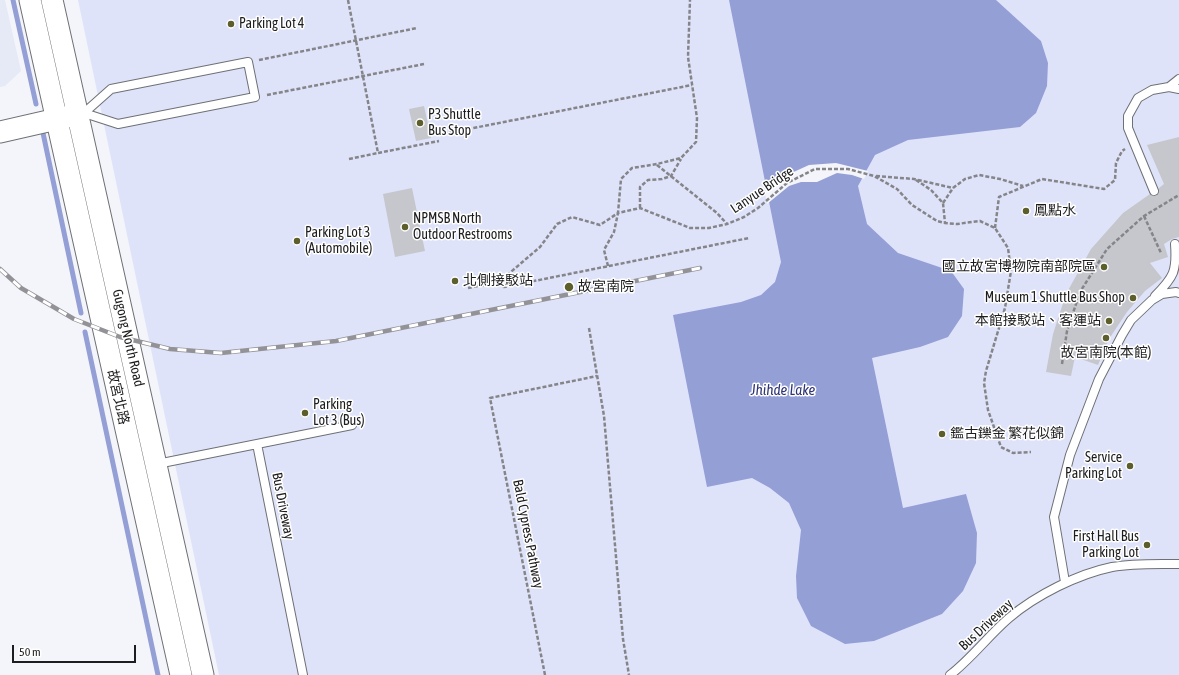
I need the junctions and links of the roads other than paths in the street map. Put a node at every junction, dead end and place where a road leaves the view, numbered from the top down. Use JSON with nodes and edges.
{"nodes":[{"id":1,"x":30,"y":0,"type":"edge"},
{"id":2,"x":52,"y":0,"type":"edge"},
{"id":3,"x":1179,"y":79,"type":"edge"},
{"id":4,"x":1169,"y":87,"type":"junction"},
{"id":5,"x":1179,"y":89,"type":"edge"},
{"id":6,"x":81,"y":113,"type":"junction"},
{"id":7,"x":56,"y":118,"type":"junction"},
{"id":8,"x":0,"y":132,"type":"edge"},
{"id":9,"x":1154,"y":191,"type":"dead end"},
{"id":10,"x":1179,"y":252,"type":"edge"},
{"id":11,"x":1179,"y":293,"type":"edge"},
{"id":12,"x":1152,"y":300,"type":"junction"},
{"id":13,"x":352,"y":425,"type":"dead end"},
{"id":14,"x":257,"y":444,"type":"junction"},
{"id":15,"x":156,"y":464,"type":"junction"},
{"id":16,"x":1179,"y":564,"type":"edge"},
{"id":17,"x":1065,"y":582,"type":"junction"},
{"id":18,"x":181,"y":675,"type":"edge"},
{"id":19,"x":203,"y":675,"type":"edge"},
{"id":20,"x":303,"y":675,"type":"edge"},
{"id":21,"x":950,"y":675,"type":"edge"}],
"edges":[{"from":1,"to":7,"type":"street"},
{"from":2,"to":6,"type":"street","name":"Gugong North Road"},
{"from":3,"to":4,"type":"lane"},
{"from":4,"to":5,"type":"lane"},
{"from":4,"to":9,"type":"lane"},
{"from":6,"to":6,"type":"lane"},
{"from":6,"to":7,"type":"street"},
{"from":6,"to":15,"type":"street","name":"Gugong North Road"},
{"from":7,"to":8,"type":"street"},
{"from":7,"to":18,"type":"street","name":"故宮北路"},
{"from":10,"to":12,"type":"lane"},
{"from":11,"to":12,"type":"lane"},
{"from":12,"to":17,"type":"lane"},
{"from":13,"to":14,"type":"lane"},
{"from":14,"to":15,"type":"lane"},
{"from":14,"to":20,"type":"lane","name":"Bus Driveway"},
{"from":15,"to":19,"type":"street","name":"Gugong North Road"},
{"from":16,"to":17,"type":"lane","name":"Bus Driveway"},
{"from":17,"to":21,"type":"lane","name":"Bus Driveway"}]}
